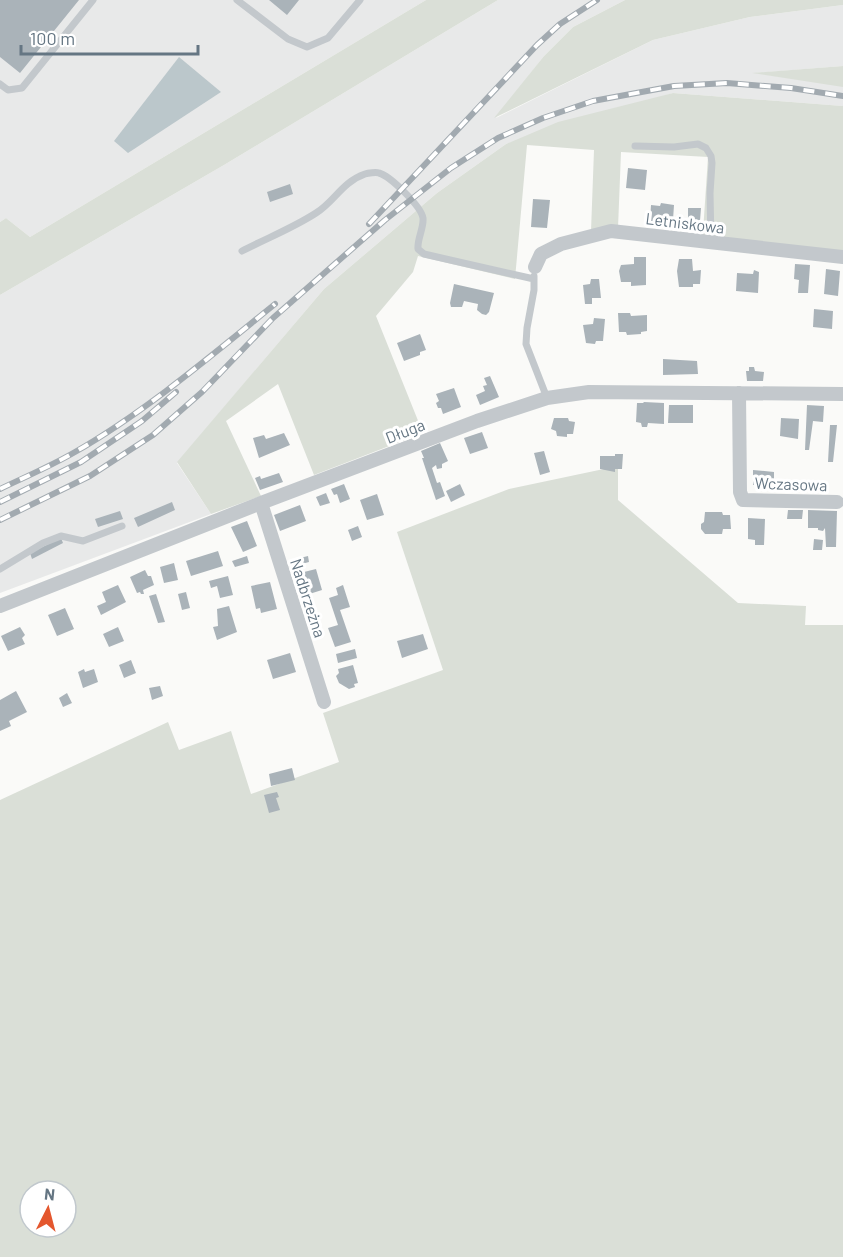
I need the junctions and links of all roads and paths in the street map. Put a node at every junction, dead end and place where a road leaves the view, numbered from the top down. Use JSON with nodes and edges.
{"nodes":[{"id":1,"x":93,"y":0,"type":"edge"},
{"id":2,"x":237,"y":0,"type":"edge"},
{"id":3,"x":360,"y":0,"type":"edge"},
{"id":4,"x":0,"y":84,"type":"edge"},
{"id":5,"x":635,"y":146,"type":"dead end"},
{"id":6,"x":711,"y":243,"type":"junction"},
{"id":7,"x":242,"y":251,"type":"dead end"},
{"id":8,"x":843,"y":257,"type":"edge"},
{"id":9,"x":534,"y":273,"type":"junction"},
{"id":10,"x":739,"y":393,"type":"junction"},
{"id":11,"x":843,"y":394,"type":"edge"},
{"id":12,"x":547,"y":398,"type":"junction"},
{"id":13,"x":837,"y":502,"type":"dead end"},
{"id":14,"x":261,"y":503,"type":"junction"},
{"id":15,"x":122,"y":526,"type":"dead end"},
{"id":16,"x":0,"y":569,"type":"edge"},
{"id":17,"x":0,"y":606,"type":"edge"},
{"id":18,"x":324,"y":702,"type":"dead end"}],
"edges":[{"from":1,"to":4,"type":"lane"},
{"from":2,"to":3,"type":"lane"},
{"from":5,"to":6,"type":"lane"},
{"from":6,"to":8,"type":"street","name":"Letniskowa"},
{"from":6,"to":9,"type":"street","name":"Letniskowa"},
{"from":7,"to":9,"type":"lane"},
{"from":9,"to":12,"type":"lane"},
{"from":10,"to":11,"type":"street","name":"Długa"},
{"from":10,"to":12,"type":"street","name":"Długa"},
{"from":10,"to":13,"type":"street","name":"Wczasowa"},
{"from":12,"to":14,"type":"street","name":"Długa"},
{"from":14,"to":17,"type":"street","name":"Długa"},
{"from":14,"to":18,"type":"street","name":"Nadbrzeżna"},
{"from":15,"to":16,"type":"lane"}]}
